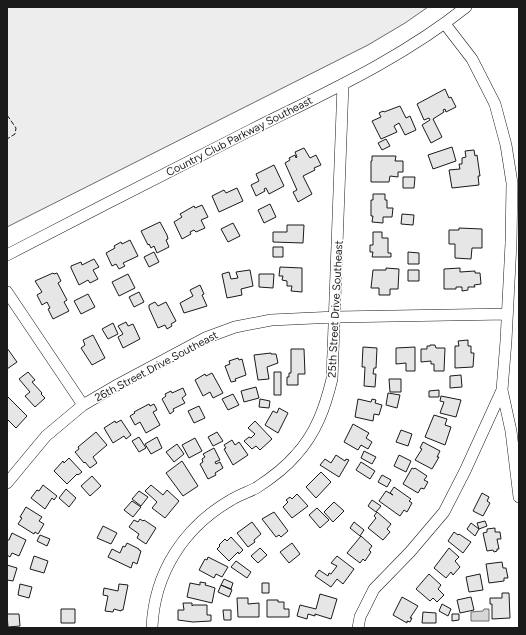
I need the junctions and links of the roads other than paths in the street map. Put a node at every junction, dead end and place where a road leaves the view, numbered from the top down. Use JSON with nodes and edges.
{"nodes":[{"id":1,"x":466,"y":7,"type":"edge"},
{"id":2,"x":445,"y":24,"type":"junction"},
{"id":3,"x":343,"y":84,"type":"junction"},
{"id":4,"x":7,"y":255,"type":"edge"},
{"id":5,"x":7,"y":292,"type":"edge"},
{"id":6,"x":507,"y":314,"type":"junction"},
{"id":7,"x":336,"y":317,"type":"junction"},
{"id":8,"x":502,"y":390,"type":"junction"},
{"id":9,"x":83,"y":405,"type":"junction"},
{"id":10,"x":7,"y":483,"type":"edge"},
{"id":11,"x":519,"y":497,"type":"edge"},
{"id":12,"x":152,"y":628,"type":"edge"},
{"id":13,"x":358,"y":628,"type":"edge"}],
"edges":[{"from":1,"to":2,"type":"street","name":"Country Club Parkway Southeast"},
{"from":2,"to":3,"type":"street","name":"Country Club Parkway Southeast"},
{"from":2,"to":6,"type":"street"},
{"from":3,"to":4,"type":"street","name":"Country Club Parkway Southeast"},
{"from":3,"to":7,"type":"street","name":"25th Street Drive Southeast"},
{"from":5,"to":9,"type":"street"},
{"from":6,"to":7,"type":"street","name":"26th Street Drive Southeast"},
{"from":6,"to":8,"type":"street"},
{"from":7,"to":9,"type":"street","name":"26th Street Drive Southeast"},
{"from":7,"to":12,"type":"street","name":"25th Street Drive Southeast"},
{"from":8,"to":11,"type":"street"},
{"from":8,"to":13,"type":"street"},
{"from":9,"to":10,"type":"street","name":"26th Street Drive Southeast"}]}
